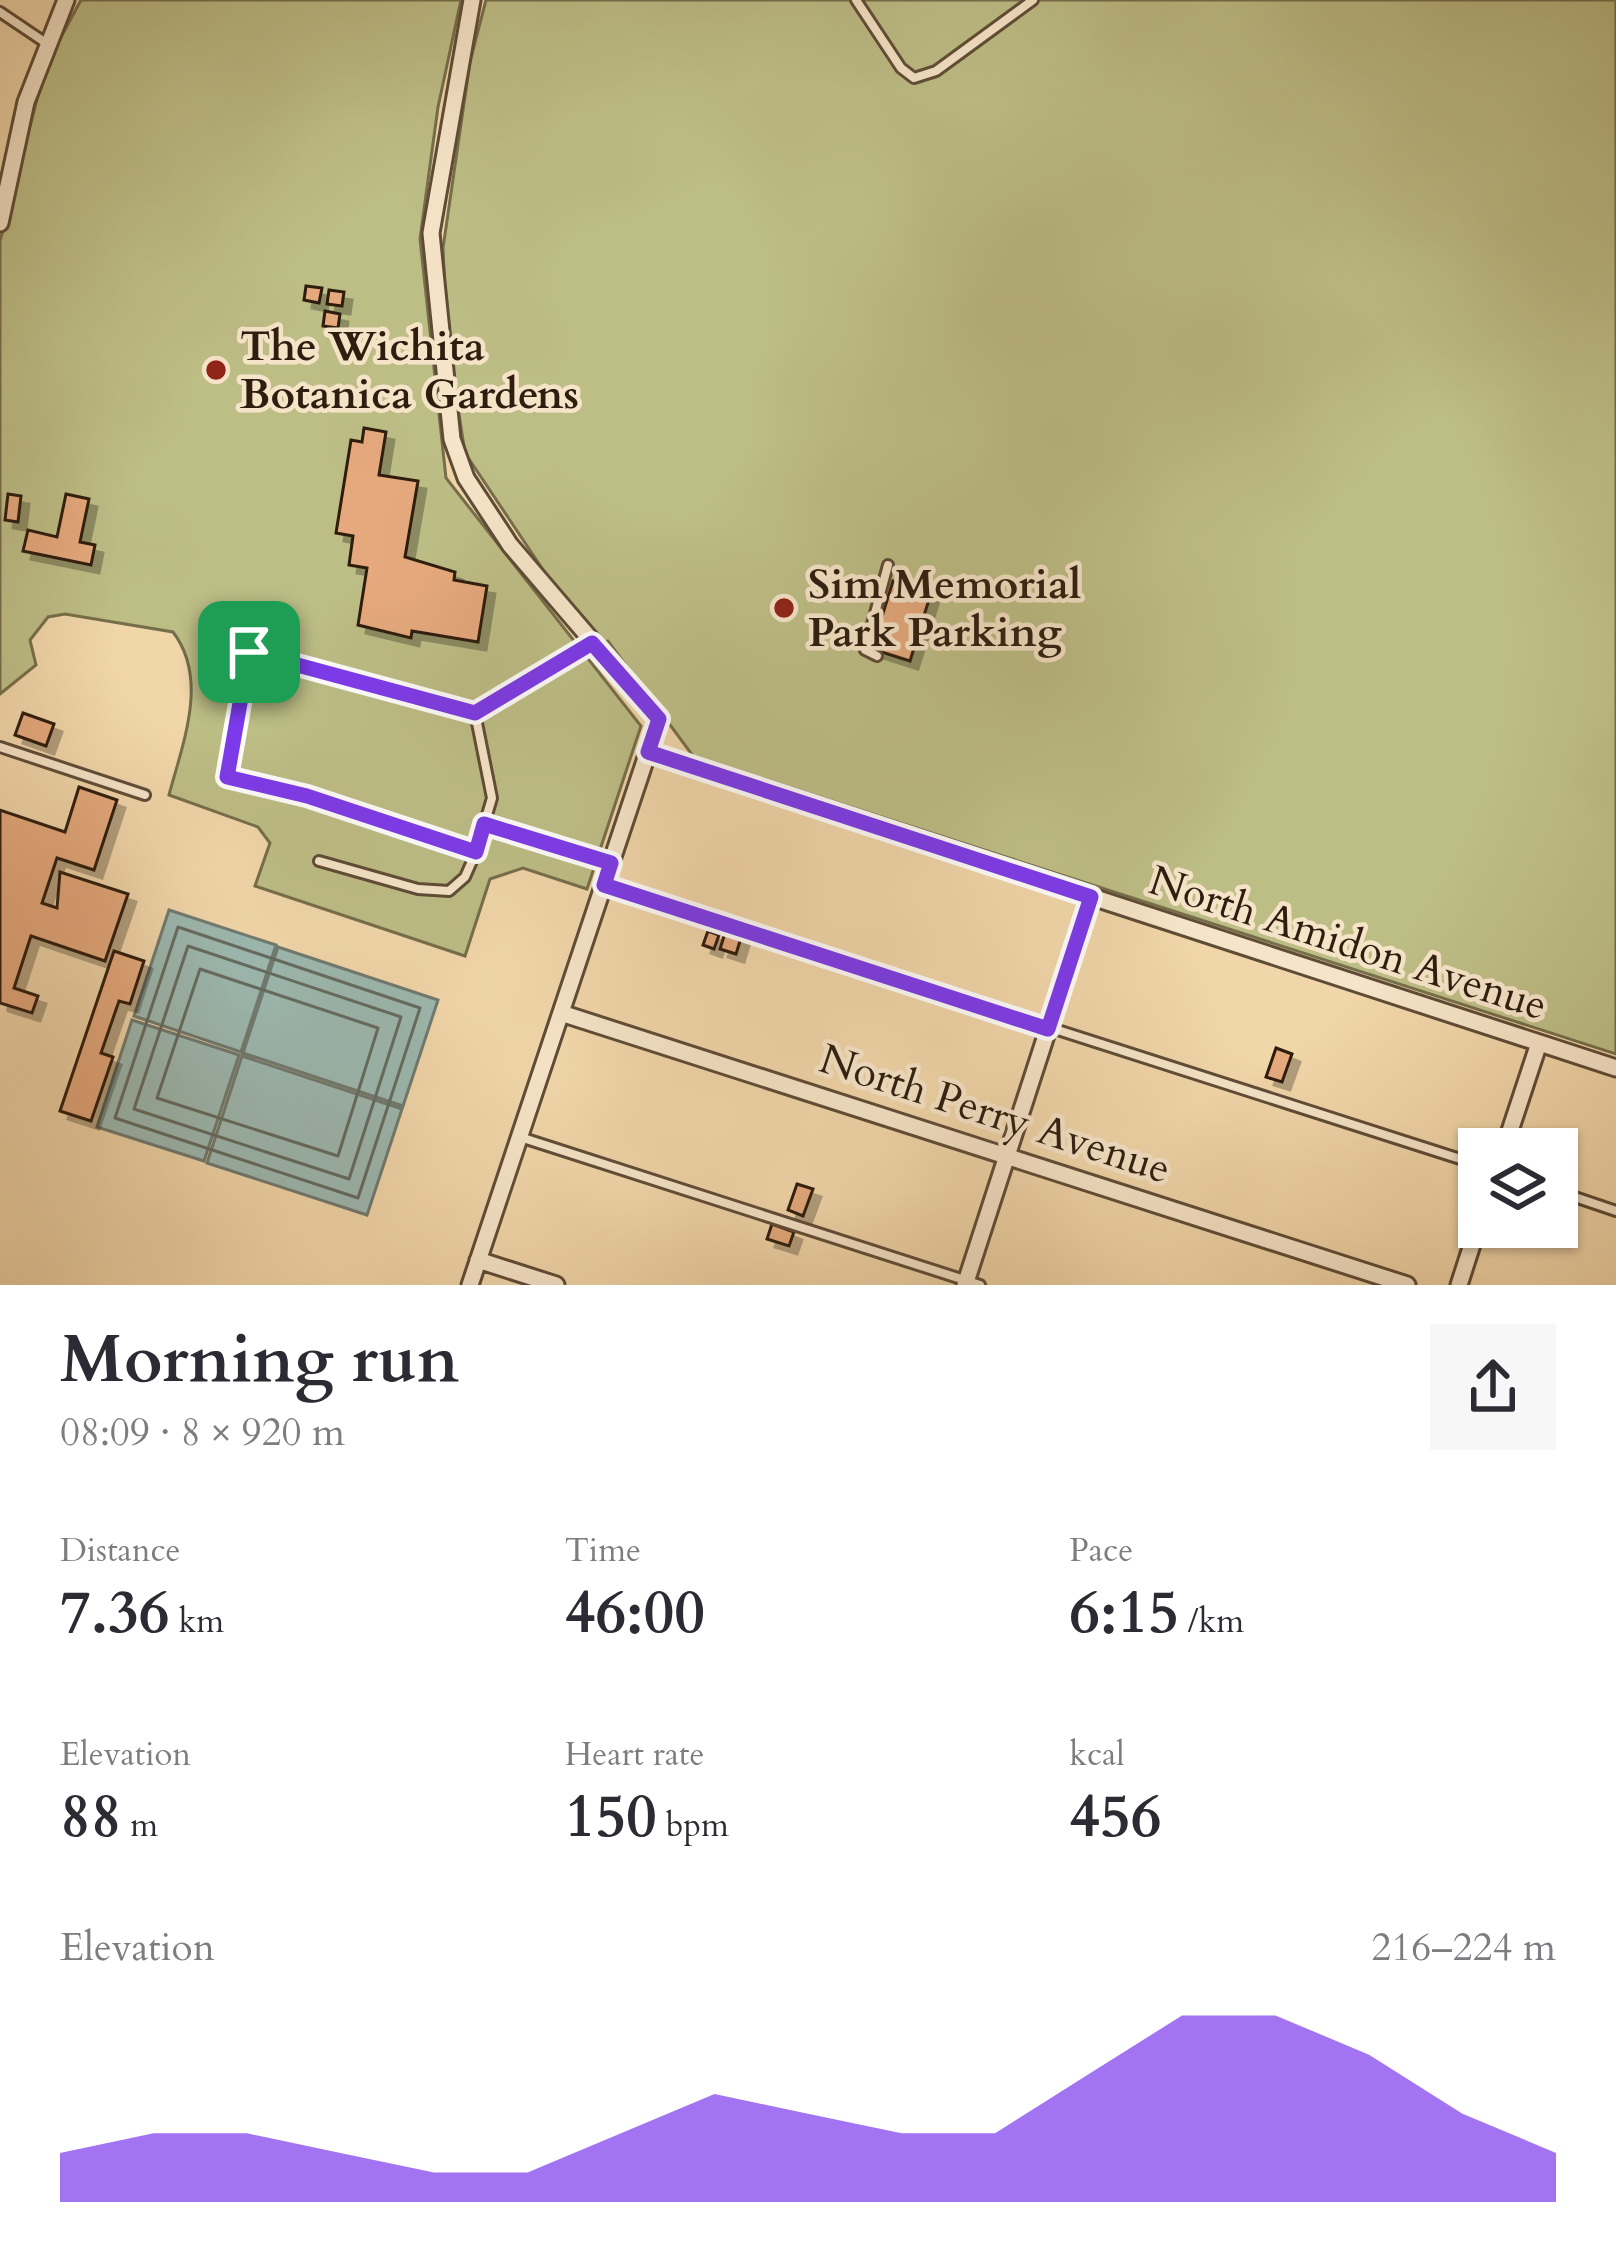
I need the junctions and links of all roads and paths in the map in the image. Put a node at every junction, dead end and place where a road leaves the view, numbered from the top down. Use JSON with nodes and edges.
{"nodes":[{"id":1,"x":66,"y":0,"type":"edge"},
{"id":2,"x":472,"y":0,"type":"edge"},
{"id":3,"x":856,"y":0,"type":"edge"},
{"id":4,"x":1033,"y":0,"type":"edge"},
{"id":5,"x":0,"y":12,"type":"edge"},
{"id":6,"x":46,"y":43,"type":"junction"},
{"id":7,"x":0,"y":223,"type":"edge"},
{"id":8,"x":888,"y":565,"type":"dead end"},
{"id":9,"x":592,"y":643,"type":"junction"},
{"id":10,"x":877,"y":656,"type":"dead end"},
{"id":11,"x":475,"y":713,"type":"junction"},
{"id":12,"x":0,"y":747,"type":"edge"},
{"id":13,"x":648,"y":752,"type":"junction"},
{"id":14,"x":146,"y":795,"type":"dead end"},
{"id":15,"x":484,"y":824,"type":"junction"},
{"id":16,"x":476,"y":852,"type":"junction"},
{"id":17,"x":319,"y":861,"type":"dead end"},
{"id":18,"x":611,"y":863,"type":"junction"},
{"id":19,"x":604,"y":885,"type":"junction"},
{"id":20,"x":1091,"y":897,"type":"junction"},
{"id":21,"x":561,"y":1013,"type":"junction"},
{"id":22,"x":1048,"y":1029,"type":"junction"},
{"id":23,"x":1539,"y":1042,"type":"junction"},
{"id":24,"x":1616,"y":1068,"type":"edge"},
{"id":25,"x":1511,"y":1128,"type":"edge"},
{"id":26,"x":520,"y":1137,"type":"junction"},
{"id":27,"x":1007,"y":1156,"type":"junction"},
{"id":28,"x":1458,"y":1158,"type":"edge"},
{"id":29,"x":1578,"y":1198,"type":"edge"},
{"id":30,"x":1616,"y":1210,"type":"edge"},
{"id":31,"x":1471,"y":1248,"type":"edge"},
{"id":32,"x":478,"y":1260,"type":"junction"},
{"id":33,"x":970,"y":1284,"type":"edge"},
{"id":34,"x":470,"y":1285,"type":"edge"},
{"id":35,"x":556,"y":1285,"type":"edge"},
{"id":36,"x":1407,"y":1285,"type":"edge"},
{"id":37,"x":1459,"y":1285,"type":"edge"}],
"edges":[{"from":1,"to":6,"type":"street"},
{"from":2,"to":9,"type":"street"},
{"from":3,"to":4,"type":"lane"},
{"from":5,"to":6,"type":"lane"},
{"from":6,"to":7,"type":"street"},
{"from":8,"to":10,"type":"lane"},
{"from":9,"to":11,"type":"lane"},
{"from":9,"to":13,"type":"street"},
{"from":11,"to":15,"type":"lane"},
{"from":11,"to":16,"type":"lane"},
{"from":12,"to":14,"type":"lane"},
{"from":13,"to":18,"type":"street"},
{"from":13,"to":20,"type":"street","name":"North Amidon Avenue"},
{"from":15,"to":16,"type":"lane"},
{"from":15,"to":18,"type":"lane"},
{"from":16,"to":17,"type":"lane"},
{"from":18,"to":19,"type":"street"},
{"from":19,"to":21,"type":"street"},
{"from":19,"to":22,"type":"lane"},
{"from":20,"to":22,"type":"street"},
{"from":20,"to":23,"type":"street","name":"North Amidon Avenue"},
{"from":21,"to":26,"type":"street"},
{"from":21,"to":27,"type":"street","name":"North Perry Avenue"},
{"from":22,"to":27,"type":"street"},
{"from":22,"to":28,"type":"lane"},
{"from":23,"to":24,"type":"street","name":"North Amidon Avenue"},
{"from":23,"to":25,"type":"street"},
{"from":26,"to":32,"type":"street"},
{"from":26,"to":33,"type":"lane"},
{"from":27,"to":33,"type":"street"},
{"from":27,"to":36,"type":"street","name":"North Perry Avenue"},
{"from":29,"to":30,"type":"lane"},
{"from":31,"to":37,"type":"street"},
{"from":32,"to":34,"type":"street"},
{"from":32,"to":35,"type":"street"}]}
